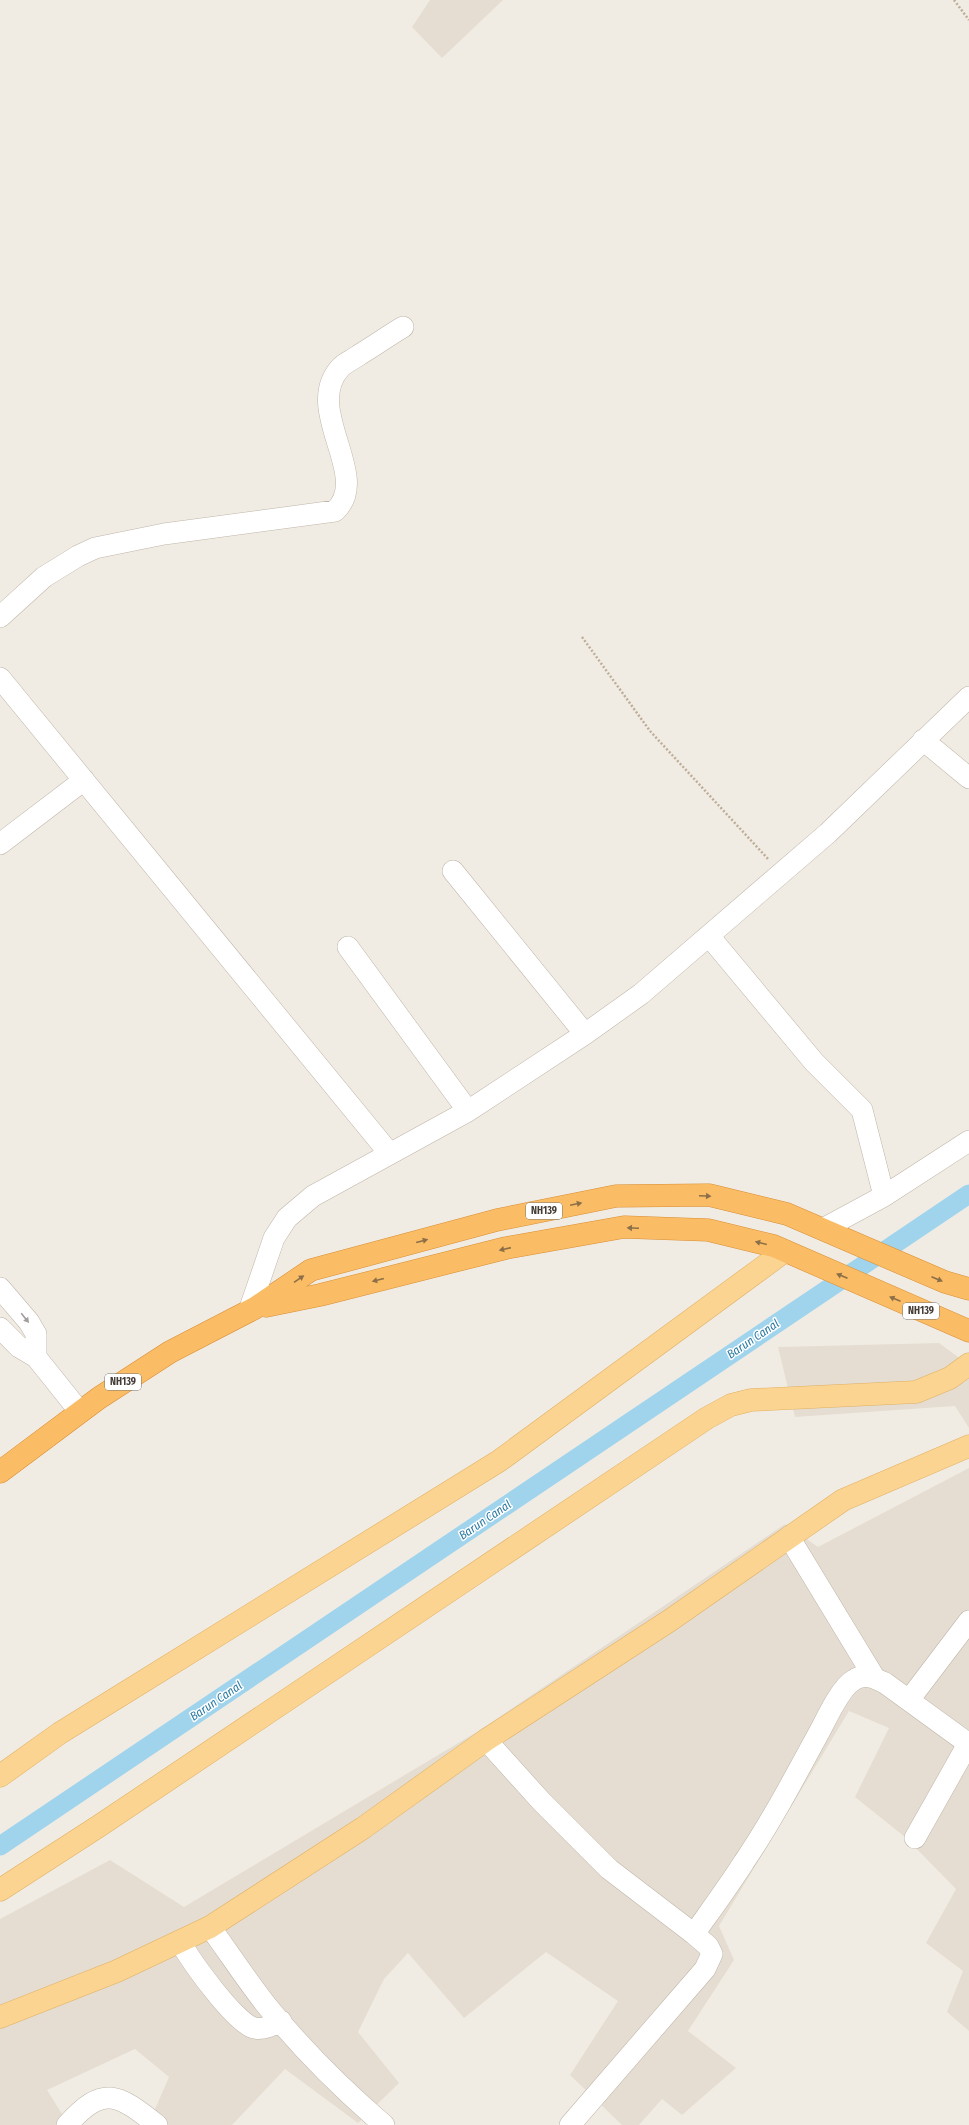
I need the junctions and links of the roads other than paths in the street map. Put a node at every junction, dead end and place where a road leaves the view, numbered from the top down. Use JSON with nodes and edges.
{"nodes":[{"id":1,"x":403,"y":327,"type":"dead end"},
{"id":2,"x":0,"y":617,"type":"edge"},
{"id":3,"x":0,"y":678,"type":"edge"},
{"id":4,"x":969,"y":697,"type":"edge"},
{"id":5,"x":923,"y":740,"type":"junction"},
{"id":6,"x":969,"y":778,"type":"edge"},
{"id":7,"x":84,"y":780,"type":"junction"},
{"id":8,"x":0,"y":844,"type":"edge"},
{"id":9,"x":453,"y":871,"type":"dead end"},
{"id":10,"x":709,"y":936,"type":"junction"},
{"id":11,"x":348,"y":947,"type":"dead end"},
{"id":12,"x":585,"y":1034,"type":"junction"},
{"id":13,"x":468,"y":1111,"type":"junction"},
{"id":14,"x":969,"y":1141,"type":"edge"},
{"id":15,"x":390,"y":1154,"type":"junction"},
{"id":16,"x":884,"y":1196,"type":"junction"},
{"id":17,"x":824,"y":1229,"type":"junction"},
{"id":18,"x":785,"y":1252,"type":"junction"},
{"id":19,"x":0,"y":1288,"type":"edge"},
{"id":20,"x":969,"y":1289,"type":"edge"},
{"id":21,"x":252,"y":1310,"type":"junction"},
{"id":22,"x":0,"y":1328,"type":"edge"},
{"id":23,"x":969,"y":1332,"type":"edge"},
{"id":24,"x":36,"y":1357,"type":"junction"},
{"id":25,"x":969,"y":1364,"type":"edge"},
{"id":26,"x":80,"y":1412,"type":"junction"},
{"id":27,"x":969,"y":1446,"type":"edge"},
{"id":28,"x":0,"y":1472,"type":"edge"},
{"id":29,"x":789,"y":1537,"type":"junction"},
{"id":30,"x":969,"y":1621,"type":"edge"},
{"id":31,"x":874,"y":1677,"type":"junction"},
{"id":32,"x":909,"y":1700,"type":"junction"},
{"id":33,"x":486,"y":1740,"type":"junction"},
{"id":34,"x":968,"y":1744,"type":"edge"},
{"id":35,"x":0,"y":1776,"type":"edge"},
{"id":36,"x":915,"y":1838,"type":"dead end"},
{"id":37,"x":0,"y":1890,"type":"edge"},
{"id":38,"x":210,"y":1927,"type":"junction"},
{"id":39,"x":694,"y":1934,"type":"junction"},
{"id":40,"x":180,"y":1941,"type":"junction"},
{"id":41,"x":0,"y":2017,"type":"edge"},
{"id":42,"x":281,"y":2022,"type":"junction"},
{"id":43,"x":66,"y":2125,"type":"edge"},
{"id":44,"x":157,"y":2125,"type":"edge"},
{"id":45,"x":384,"y":2125,"type":"edge"},
{"id":46,"x":570,"y":2125,"type":"edge"}],
"edges":[{"from":1,"to":2,"type":"street"},
{"from":3,"to":7,"type":"street"},
{"from":4,"to":5,"type":"street"},
{"from":5,"to":6,"type":"street"},
{"from":5,"to":10,"type":"street"},
{"from":7,"to":8,"type":"street"},
{"from":7,"to":15,"type":"street"},
{"from":9,"to":12,"type":"street"},
{"from":10,"to":12,"type":"street"},
{"from":10,"to":16,"type":"street"},
{"from":11,"to":13,"type":"street"},
{"from":12,"to":13,"type":"street"},
{"from":13,"to":15,"type":"street"},
{"from":14,"to":16,"type":"street"},
{"from":15,"to":21,"type":"street"},
{"from":16,"to":17,"type":"street"},
{"from":17,"to":20,"type":"highway","number":"NH139","one_way":true},
{"from":21,"to":17,"type":"highway","number":"NH139","one_way":true},
{"from":18,"to":21,"type":"highway","number":"NH139","one_way":true},
{"from":23,"to":18,"type":"highway","number":"NH139","one_way":true},
{"from":18,"to":35,"type":"main road"},
{"from":19,"to":24,"type":"street","one_way":true},
{"from":21,"to":26,"type":"highway","number":"NH139"},
{"from":22,"to":24,"type":"street"},
{"from":24,"to":26,"type":"street"},
{"from":25,"to":37,"type":"main road"},
{"from":26,"to":28,"type":"highway","number":"NH139"},
{"from":27,"to":29,"type":"main road"},
{"from":29,"to":31,"type":"street"},
{"from":29,"to":33,"type":"main road"},
{"from":30,"to":32,"type":"street"},
{"from":31,"to":32,"type":"street"},
{"from":31,"to":39,"type":"street"},
{"from":32,"to":34,"type":"street"},
{"from":33,"to":38,"type":"main road"},
{"from":33,"to":39,"type":"street"},
{"from":34,"to":36,"type":"street"},
{"from":38,"to":40,"type":"main road"},
{"from":38,"to":42,"type":"street"},
{"from":39,"to":46,"type":"street"},
{"from":40,"to":41,"type":"main road"},
{"from":40,"to":42,"type":"street"},
{"from":42,"to":45,"type":"street"},
{"from":43,"to":44,"type":"street"}]}
